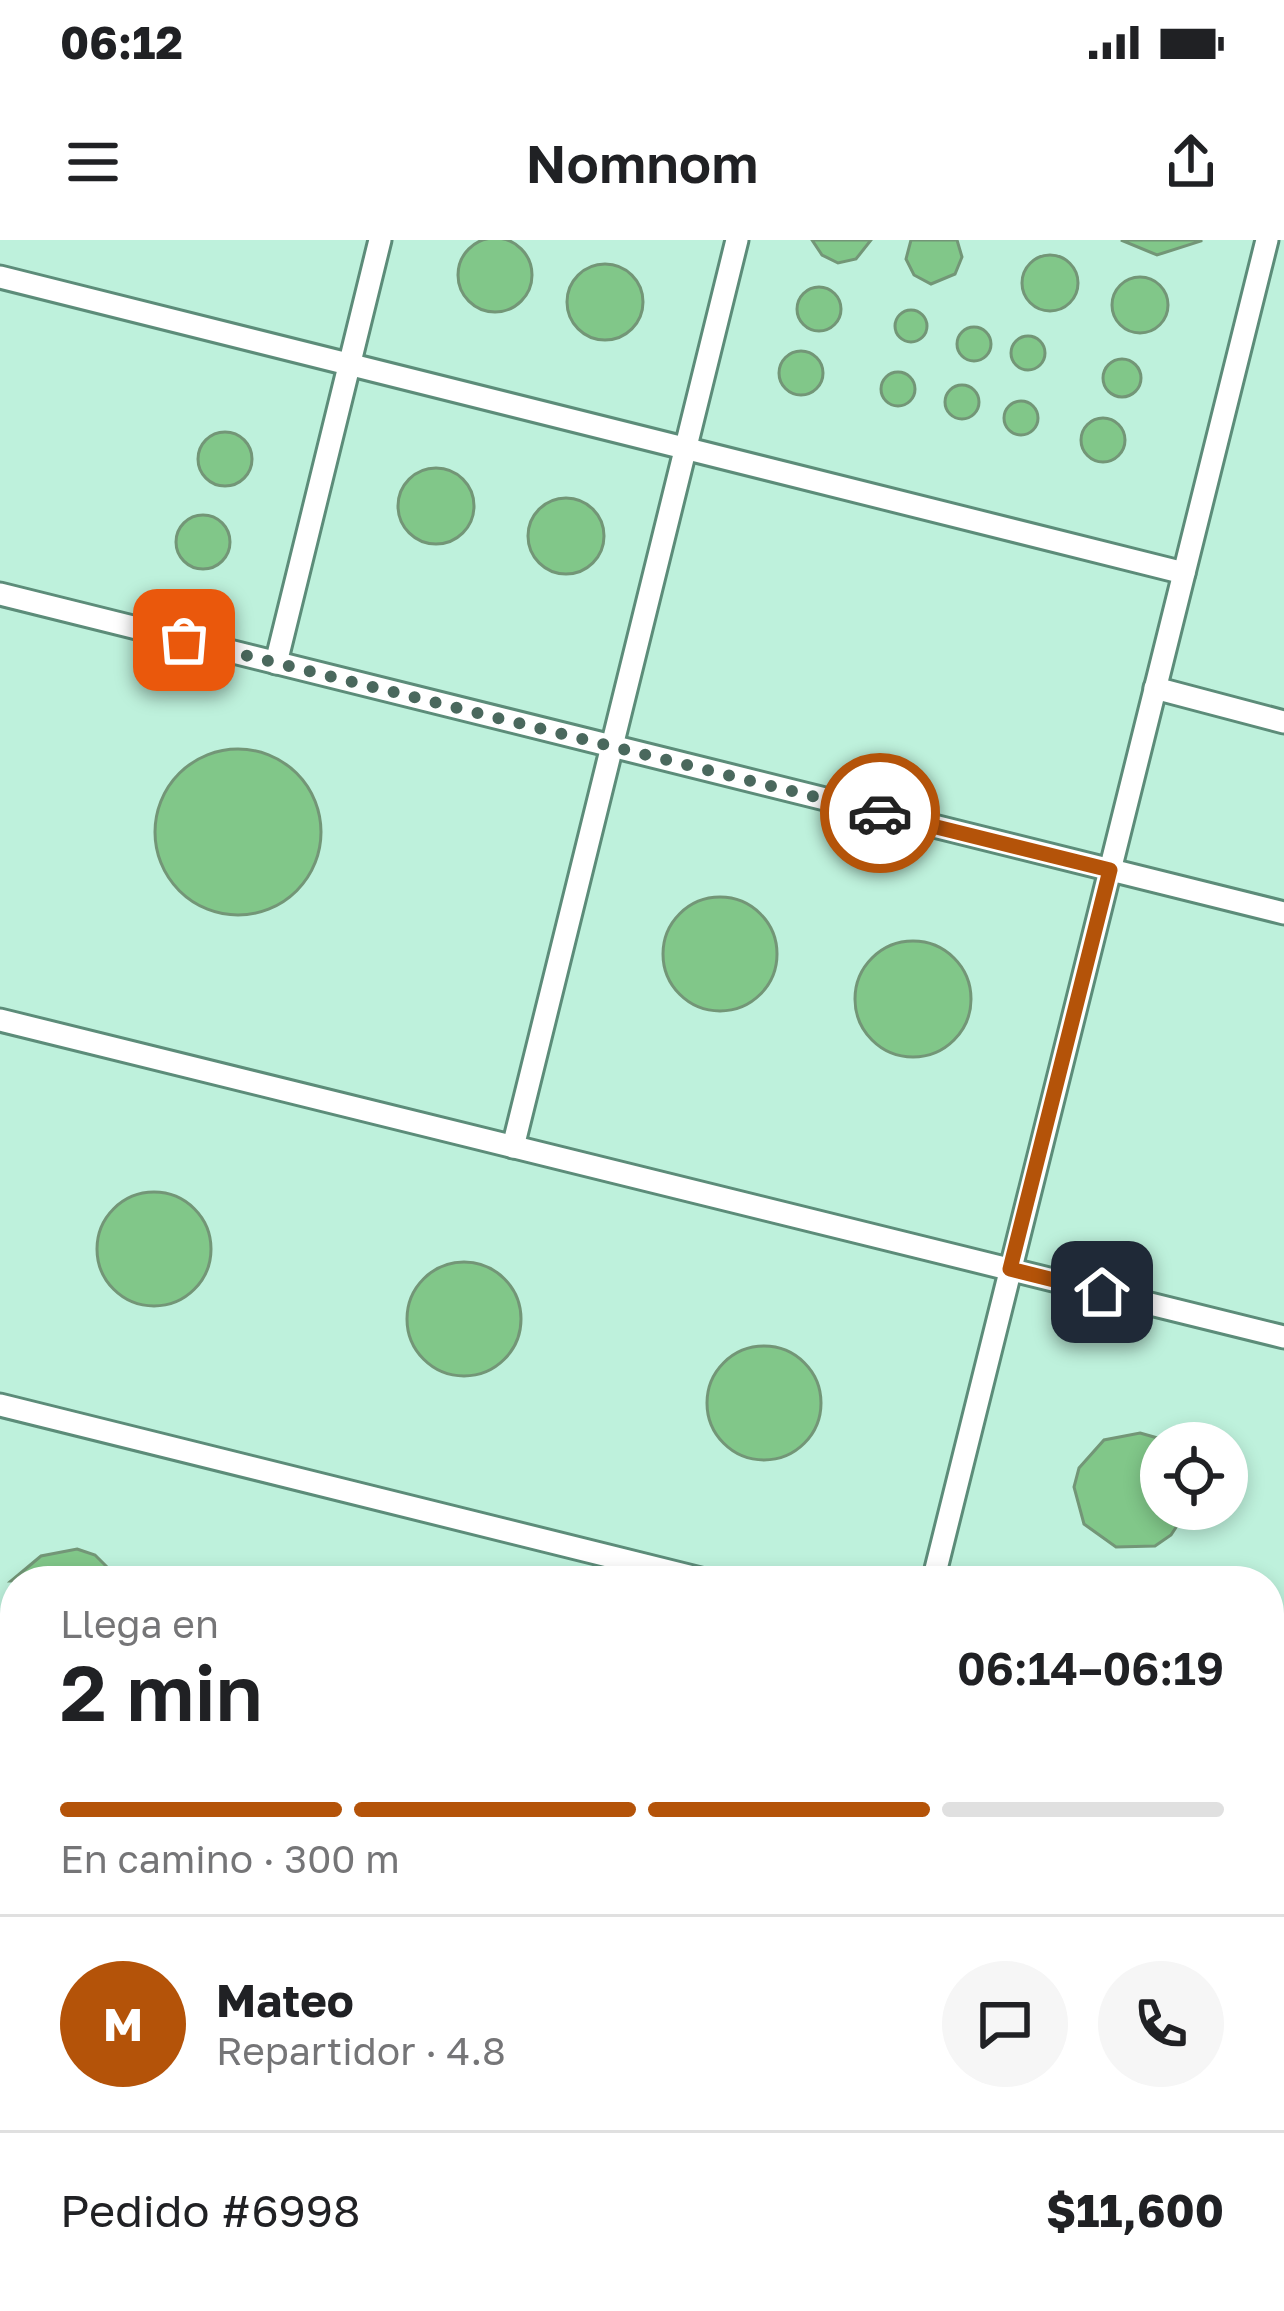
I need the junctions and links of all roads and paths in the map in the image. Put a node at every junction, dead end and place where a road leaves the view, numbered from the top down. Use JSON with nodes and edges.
{"nodes":[{"id":1,"x":380,"y":240,"type":"edge"},
{"id":2,"x":736,"y":240,"type":"edge"},
{"id":3,"x":1267,"y":240,"type":"edge"},
{"id":4,"x":0,"y":277,"type":"edge"},
{"id":5,"x":350,"y":364,"type":"junction"},
{"id":6,"x":686,"y":448,"type":"junction"},
{"id":7,"x":1184,"y":573,"type":"junction"},
{"id":8,"x":0,"y":594,"type":"edge"},
{"id":9,"x":276,"y":663,"type":"junction"},
{"id":10,"x":1155,"y":688,"type":"junction"},
{"id":11,"x":1284,"y":722,"type":"edge"},
{"id":12,"x":612,"y":746,"type":"junction"},
{"id":13,"x":1110,"y":870,"type":"junction"},
{"id":14,"x":1284,"y":913,"type":"edge"},
{"id":15,"x":0,"y":1020,"type":"edge"},
{"id":16,"x":513,"y":1147,"type":"junction"},
{"id":17,"x":1010,"y":1269,"type":"junction"},
{"id":18,"x":1284,"y":1337,"type":"edge"},
{"id":19,"x":0,"y":1405,"type":"edge"},
{"id":20,"x":649,"y":1566,"type":"edge"},
{"id":21,"x":937,"y":1566,"type":"edge"}],
"edges":[{"from":1,"to":5,"type":"lane"},
{"from":2,"to":6,"type":"lane"},
{"from":3,"to":7,"type":"lane"},
{"from":4,"to":5,"type":"lane"},
{"from":5,"to":6,"type":"lane"},
{"from":5,"to":9,"type":"lane"},
{"from":6,"to":7,"type":"lane"},
{"from":6,"to":12,"type":"lane"},
{"from":7,"to":10,"type":"lane"},
{"from":8,"to":9,"type":"lane"},
{"from":9,"to":12,"type":"lane"},
{"from":10,"to":11,"type":"lane"},
{"from":10,"to":13,"type":"lane"},
{"from":12,"to":13,"type":"lane"},
{"from":12,"to":16,"type":"lane"},
{"from":13,"to":14,"type":"lane"},
{"from":13,"to":17,"type":"lane"},
{"from":15,"to":16,"type":"lane"},
{"from":16,"to":17,"type":"lane"},
{"from":17,"to":18,"type":"lane"},
{"from":17,"to":21,"type":"lane"},
{"from":19,"to":20,"type":"lane"}]}
